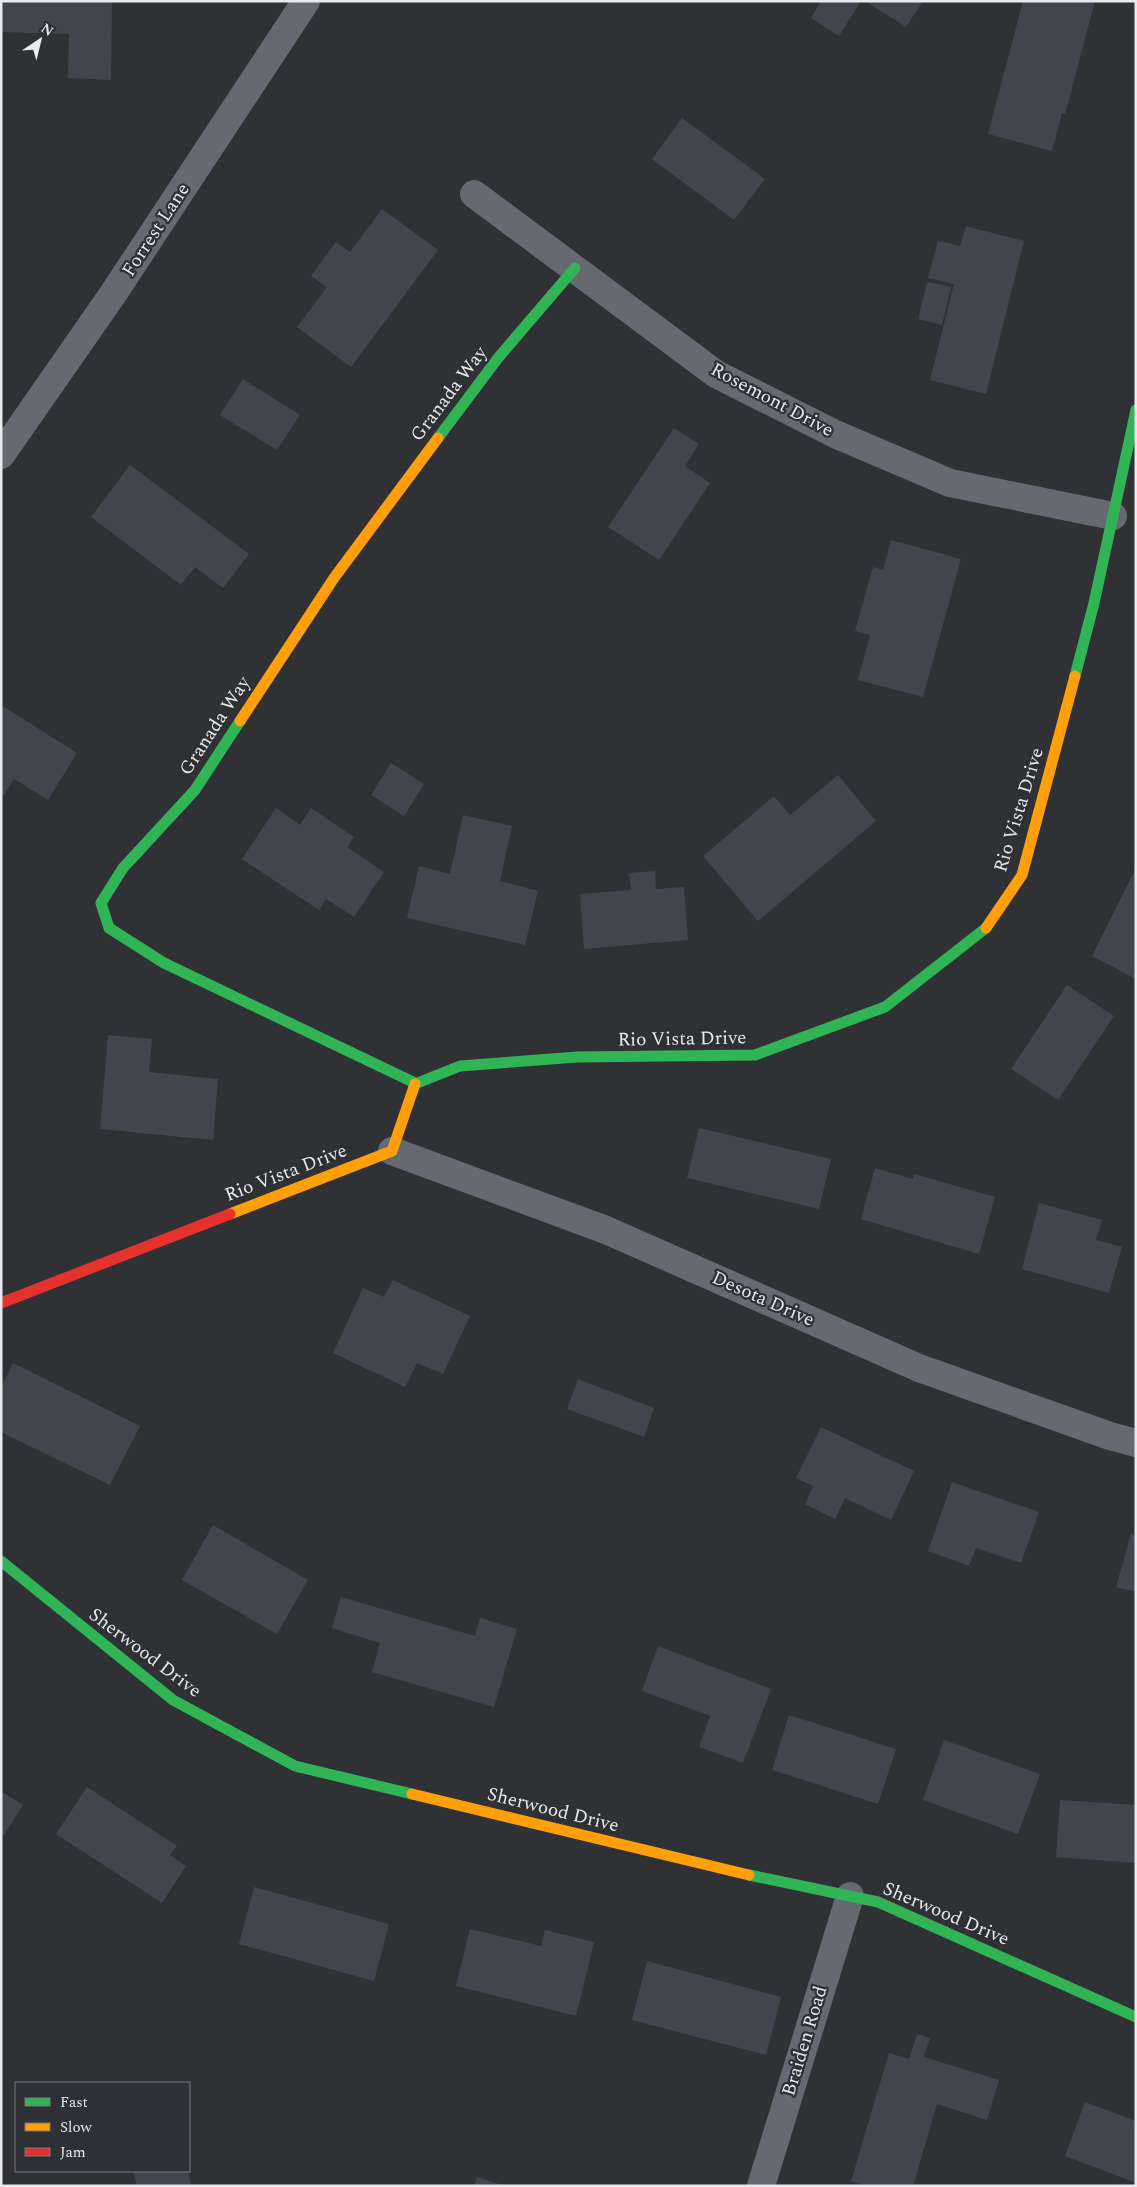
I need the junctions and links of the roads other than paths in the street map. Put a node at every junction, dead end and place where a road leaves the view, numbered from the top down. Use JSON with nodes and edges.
{"nodes":[{"id":1,"x":306,"y":1,"type":"edge"},
{"id":2,"x":474,"y":194,"type":"dead end"},
{"id":3,"x":575,"y":268,"type":"junction"},
{"id":4,"x":1136,"y":410,"type":"edge"},
{"id":5,"x":1,"y":454,"type":"edge"},
{"id":6,"x":1113,"y":516,"type":"junction"},
{"id":7,"x":415,"y":1083,"type":"junction"},
{"id":8,"x":392,"y":1151,"type":"junction"},
{"id":9,"x":1,"y":1303,"type":"edge"},
{"id":10,"x":1136,"y":1443,"type":"edge"},
{"id":11,"x":1,"y":1561,"type":"edge"},
{"id":12,"x":850,"y":1896,"type":"junction"},
{"id":13,"x":1136,"y":2017,"type":"edge"},
{"id":14,"x":761,"y":2186,"type":"edge"}],
"edges":[{"from":1,"to":5,"type":"street","name":"Forrest Lane"},
{"from":2,"to":3,"type":"street","name":"Rosemont Drive"},
{"from":3,"to":6,"type":"street","name":"Rosemont Drive"},
{"from":3,"to":7,"type":"street","name":"Granada Way"},
{"from":4,"to":6,"type":"street","name":"Rio Vista Drive"},
{"from":6,"to":7,"type":"street","name":"Rio Vista Drive"},
{"from":7,"to":8,"type":"street"},
{"from":8,"to":9,"type":"street","name":"Rio Vista Drive"},
{"from":8,"to":10,"type":"street","name":"Desota Drive"},
{"from":11,"to":12,"type":"street","name":"Sherwood Drive"},
{"from":12,"to":13,"type":"street","name":"Sherwood Drive"},
{"from":12,"to":14,"type":"street","name":"Braiden Road"}]}
